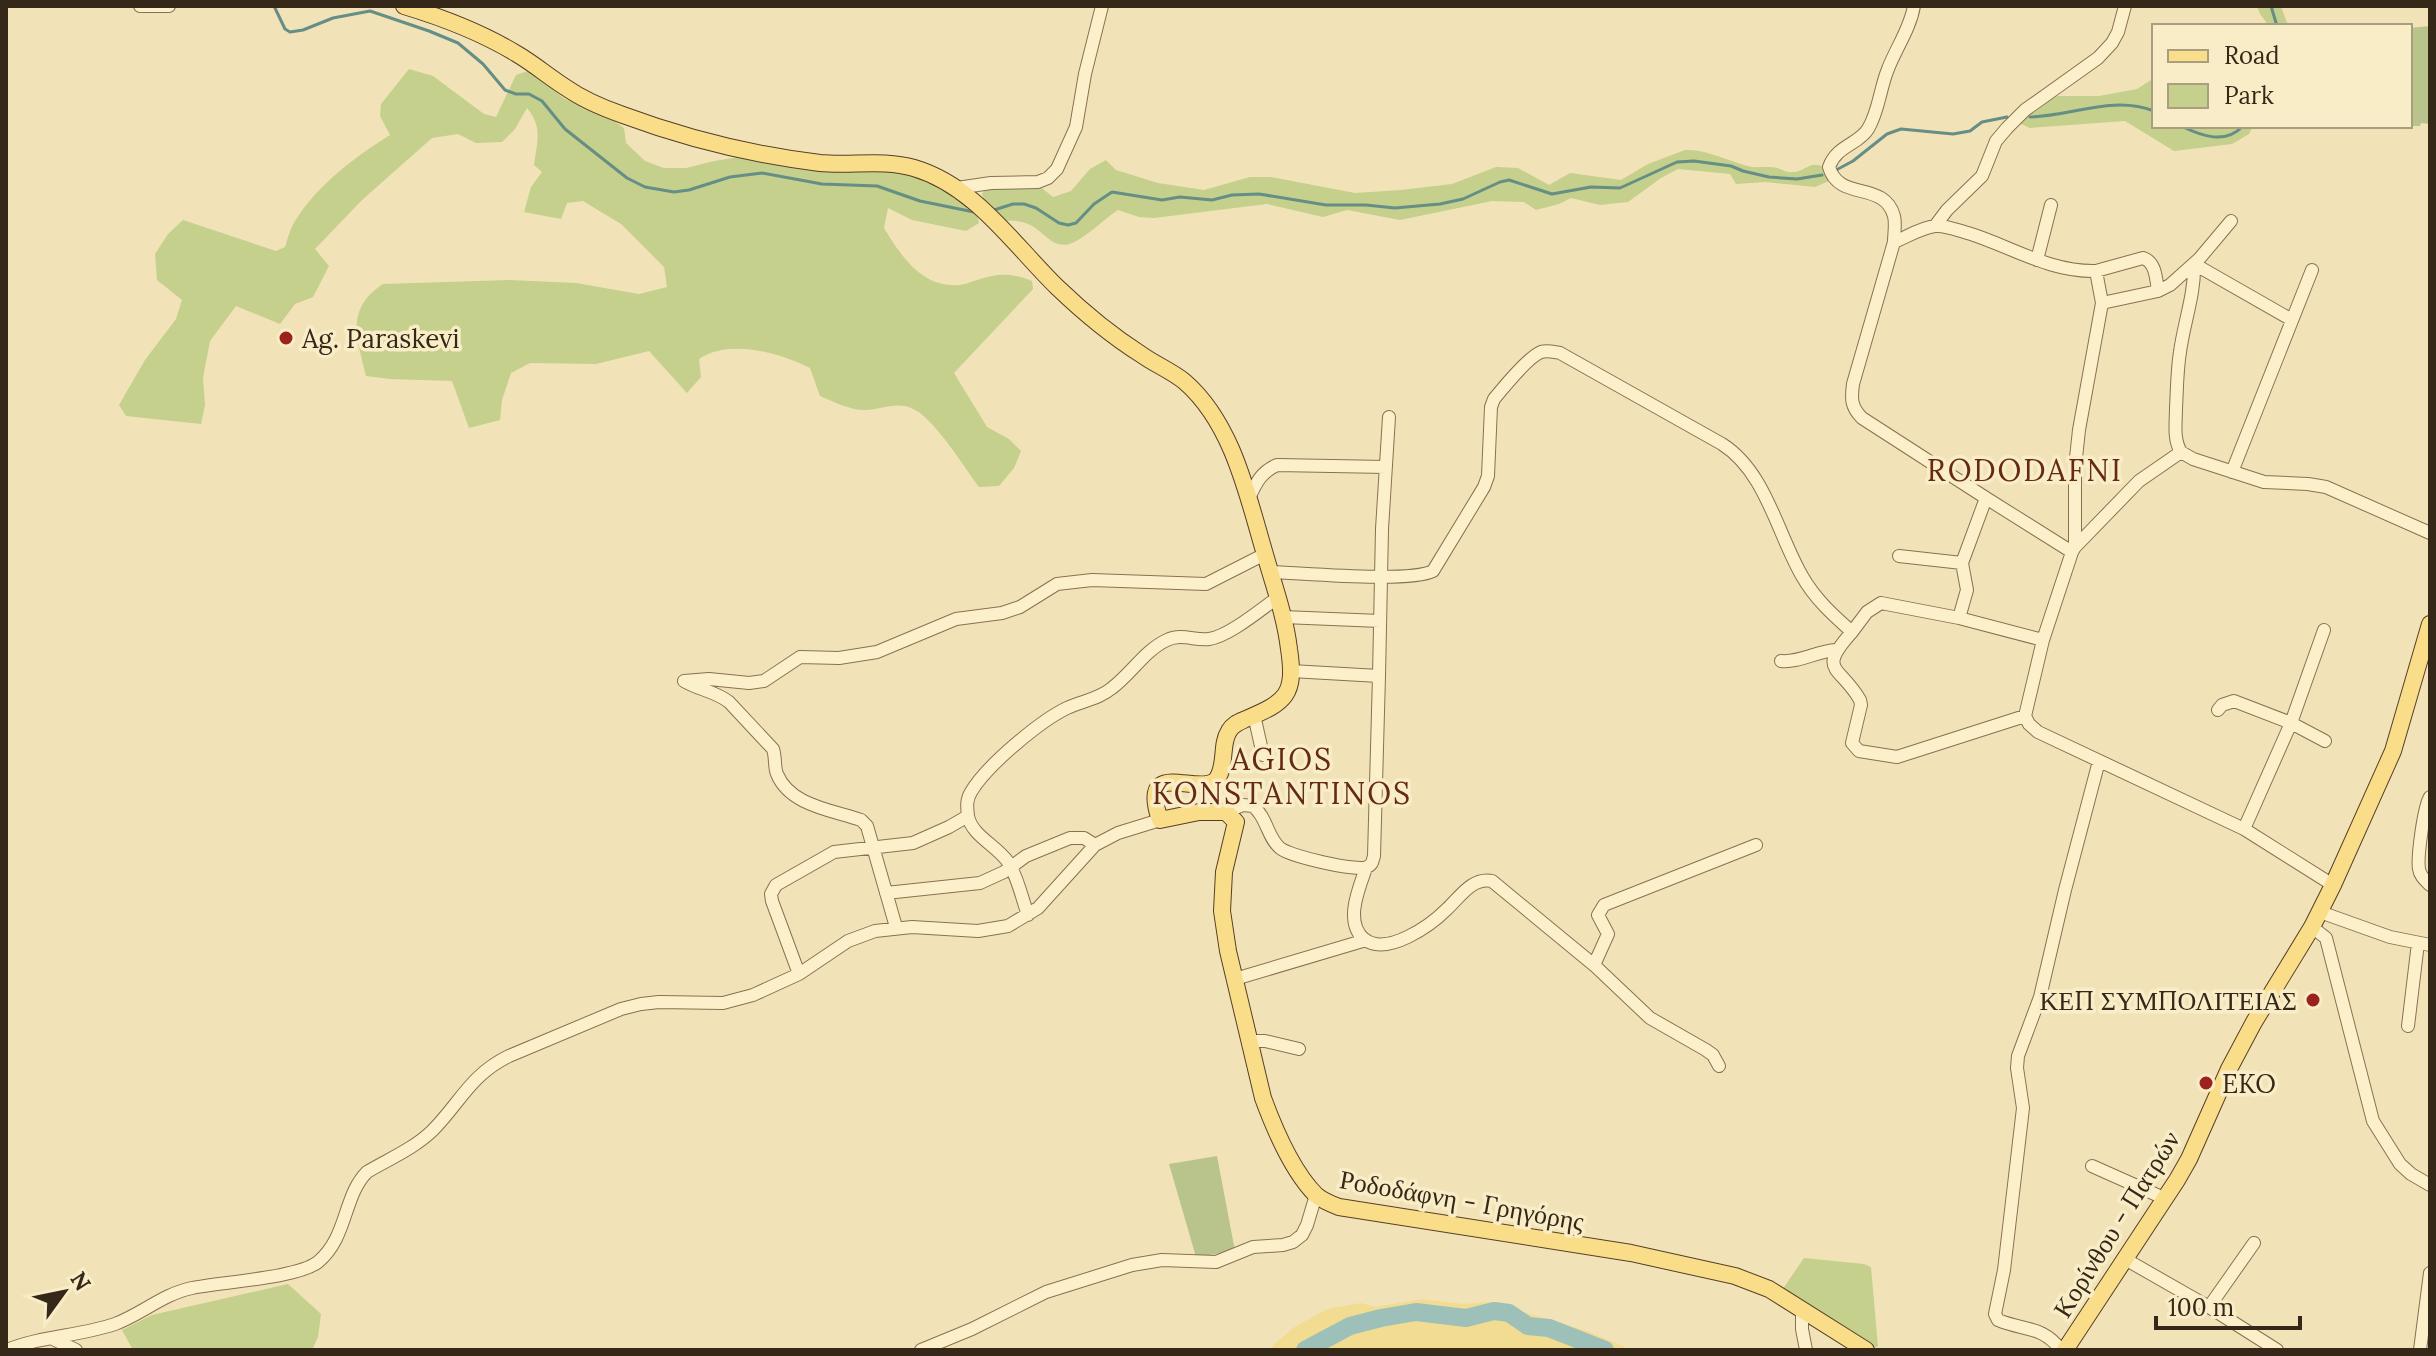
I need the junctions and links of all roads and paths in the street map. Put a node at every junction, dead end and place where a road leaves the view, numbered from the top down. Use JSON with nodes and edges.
{"nodes":[{"id":1,"x":140,"y":6,"type":"edge"},
{"id":2,"x":169,"y":6,"type":"edge"},
{"id":3,"x":404,"y":6,"type":"edge"},
{"id":4,"x":1102,"y":6,"type":"edge"},
{"id":5,"x":1914,"y":6,"type":"edge"},
{"id":6,"x":2125,"y":6,"type":"edge"},
{"id":7,"x":957,"y":188,"type":"junction"},
{"id":8,"x":2051,"y":205,"type":"dead end"},
{"id":9,"x":2231,"y":221,"type":"dead end"},
{"id":10,"x":1935,"y":226,"type":"junction"},
{"id":11,"x":1894,"y":242,"type":"junction"},
{"id":12,"x":2037,"y":260,"type":"junction"},
{"id":13,"x":2194,"y":264,"type":"junction"},
{"id":14,"x":2312,"y":270,"type":"dead end"},
{"id":15,"x":2096,"y":271,"type":"junction"},
{"id":16,"x":2158,"y":291,"type":"junction"},
{"id":17,"x":2102,"y":303,"type":"junction"},
{"id":18,"x":2292,"y":320,"type":"junction"},
{"id":19,"x":1389,"y":417,"type":"dead end"},
{"id":20,"x":2181,"y":452,"type":"junction"},
{"id":21,"x":1386,"y":467,"type":"junction"},
{"id":22,"x":2232,"y":472,"type":"junction"},
{"id":23,"x":1249,"y":498,"type":"junction"},
{"id":24,"x":1986,"y":498,"type":"junction"},
{"id":25,"x":2430,"y":533,"type":"edge"},
{"id":26,"x":2074,"y":549,"type":"junction"},
{"id":27,"x":1265,"y":554,"type":"junction"},
{"id":28,"x":1899,"y":556,"type":"dead end"},
{"id":29,"x":1962,"y":563,"type":"junction"},
{"id":30,"x":1271,"y":572,"type":"junction"},
{"id":31,"x":1381,"y":576,"type":"junction"},
{"id":32,"x":1277,"y":598,"type":"junction"},
{"id":33,"x":1283,"y":617,"type":"junction"},
{"id":34,"x":1959,"y":618,"type":"junction"},
{"id":35,"x":1380,"y":621,"type":"junction"},
{"id":36,"x":2430,"y":624,"type":"edge"},
{"id":37,"x":2324,"y":630,"type":"dead end"},
{"id":38,"x":1852,"y":632,"type":"junction"},
{"id":39,"x":2043,"y":640,"type":"junction"},
{"id":40,"x":1836,"y":650,"type":"junction"},
{"id":41,"x":1781,"y":661,"type":"dead end"},
{"id":42,"x":1291,"y":671,"type":"junction"},
{"id":43,"x":1379,"y":676,"type":"junction"},
{"id":44,"x":2218,"y":710,"type":"dead end"},
{"id":45,"x":1254,"y":715,"type":"junction"},
{"id":46,"x":2025,"y":716,"type":"junction"},
{"id":47,"x":2291,"y":723,"type":"junction"},
{"id":48,"x":2325,"y":741,"type":"dead end"},
{"id":49,"x":1263,"y":755,"type":"dead end"},
{"id":50,"x":2099,"y":761,"type":"junction"},
{"id":51,"x":2430,"y":797,"type":"edge"},
{"id":52,"x":1226,"y":812,"type":"junction"},
{"id":53,"x":968,"y":816,"type":"junction"},
{"id":54,"x":1160,"y":820,"type":"junction"},
{"id":55,"x":2244,"y":829,"type":"junction"},
{"id":56,"x":1095,"y":845,"type":"junction"},
{"id":57,"x":1756,"y":845,"type":"dead end"},
{"id":58,"x":874,"y":848,"type":"junction"},
{"id":59,"x":1011,"y":866,"type":"junction"},
{"id":60,"x":1366,"y":868,"type":"junction"},
{"id":61,"x":2333,"y":885,"type":"junction"},
{"id":62,"x":2430,"y":885,"type":"edge"},
{"id":63,"x":886,"y":893,"type":"junction"},
{"id":64,"x":2320,"y":912,"type":"junction"},
{"id":65,"x":1028,"y":915,"type":"junction"},
{"id":66,"x":896,"y":927,"type":"junction"},
{"id":67,"x":2312,"y":927,"type":"junction"},
{"id":68,"x":1366,"y":940,"type":"junction"},
{"id":69,"x":2424,"y":944,"type":"edge"},
{"id":70,"x":1594,"y":965,"type":"junction"},
{"id":71,"x":799,"y":974,"type":"junction"},
{"id":72,"x":1235,"y":979,"type":"junction"},
{"id":73,"x":2408,"y":1026,"type":"dead end"},
{"id":74,"x":1249,"y":1041,"type":"junction"},
{"id":75,"x":1299,"y":1049,"type":"dead end"},
{"id":76,"x":1719,"y":1066,"type":"dead end"},
{"id":77,"x":2092,"y":1166,"type":"dead end"},
{"id":78,"x":2430,"y":1185,"type":"edge"},
{"id":79,"x":1316,"y":1195,"type":"junction"},
{"id":80,"x":2166,"y":1199,"type":"junction"},
{"id":81,"x":2254,"y":1243,"type":"dead end"},
{"id":82,"x":2125,"y":1259,"type":"junction"},
{"id":83,"x":2430,"y":1273,"type":"edge"},
{"id":84,"x":2209,"y":1307,"type":"junction"},
{"id":85,"x":1802,"y":1309,"type":"junction"},
{"id":86,"x":53,"y":1339,"type":"junction"},
{"id":87,"x":7,"y":1350,"type":"edge"},
{"id":88,"x":76,"y":1350,"type":"edge"},
{"id":89,"x":921,"y":1350,"type":"edge"},
{"id":90,"x":1806,"y":1350,"type":"edge"},
{"id":91,"x":1866,"y":1350,"type":"edge"},
{"id":92,"x":2063,"y":1350,"type":"edge"},
{"id":93,"x":2277,"y":1350,"type":"edge"},
{"id":94,"x":2420,"y":1350,"type":"edge"}],
"edges":[{"from":1,"to":2,"type":"street"},
{"from":3,"to":7,"type":"main road"},
{"from":4,"to":7,"type":"street"},
{"from":5,"to":11,"type":"street"},
{"from":6,"to":10,"type":"street"},
{"from":7,"to":23,"type":"main road"},
{"from":8,"to":12,"type":"street"},
{"from":9,"to":13,"type":"street"},
{"from":10,"to":11,"type":"street"},
{"from":10,"to":12,"type":"street"},
{"from":11,"to":24,"type":"street"},
{"from":12,"to":15,"type":"street"},
{"from":13,"to":16,"type":"street"},
{"from":13,"to":18,"type":"street"},
{"from":13,"to":20,"type":"street"},
{"from":14,"to":18,"type":"street"},
{"from":15,"to":16,"type":"street"},
{"from":15,"to":17,"type":"street"},
{"from":16,"to":17,"type":"street"},
{"from":17,"to":26,"type":"street"},
{"from":18,"to":22,"type":"street"},
{"from":19,"to":21,"type":"street"},
{"from":20,"to":22,"type":"street"},
{"from":20,"to":26,"type":"street"},
{"from":21,"to":23,"type":"street"},
{"from":21,"to":31,"type":"street"},
{"from":22,"to":25,"type":"street"},
{"from":23,"to":27,"type":"main road"},
{"from":24,"to":26,"type":"street"},
{"from":24,"to":29,"type":"street"},
{"from":26,"to":39,"type":"street"},
{"from":27,"to":30,"type":"main road"},
{"from":27,"to":58,"type":"street"},
{"from":28,"to":29,"type":"street"},
{"from":29,"to":34,"type":"street"},
{"from":30,"to":31,"type":"street"},
{"from":30,"to":32,"type":"main road"},
{"from":31,"to":35,"type":"street"},
{"from":31,"to":38,"type":"street"},
{"from":32,"to":33,"type":"main road"},
{"from":32,"to":53,"type":"street"},
{"from":33,"to":35,"type":"street"},
{"from":33,"to":42,"type":"main road"},
{"from":34,"to":38,"type":"street"},
{"from":34,"to":39,"type":"street"},
{"from":35,"to":43,"type":"street"},
{"from":36,"to":61,"type":"main road","name":"Κορίνθου - Πατρών"},
{"from":37,"to":47,"type":"street"},
{"from":38,"to":40,"type":"street"},
{"from":39,"to":46,"type":"street"},
{"from":40,"to":41,"type":"street"},
{"from":40,"to":46,"type":"street"},
{"from":42,"to":43,"type":"street"},
{"from":42,"to":45,"type":"main road"},
{"from":43,"to":60,"type":"street"},
{"from":44,"to":47,"type":"street"},
{"from":45,"to":49,"type":"street"},
{"from":45,"to":54,"type":"main road"},
{"from":46,"to":50,"type":"street"},
{"from":47,"to":48,"type":"street"},
{"from":47,"to":55,"type":"street"},
{"from":50,"to":55,"type":"street"},
{"from":50,"to":92,"type":"street"},
{"from":51,"to":62,"type":"street"},
{"from":52,"to":54,"type":"main road"},
{"from":52,"to":60,"type":"street"},
{"from":52,"to":72,"type":"main road","name":"Ροδοδάφνη - Γρηγόρης"},
{"from":53,"to":58,"type":"street"},
{"from":53,"to":59,"type":"street"},
{"from":54,"to":56,"type":"street"},
{"from":55,"to":61,"type":"street"},
{"from":56,"to":59,"type":"street"},
{"from":56,"to":65,"type":"street"},
{"from":57,"to":70,"type":"street"},
{"from":58,"to":63,"type":"street"},
{"from":58,"to":71,"type":"street"},
{"from":59,"to":63,"type":"street"},
{"from":59,"to":65,"type":"street"},
{"from":60,"to":68,"type":"street"},
{"from":61,"to":64,"type":"main road","name":"Κορίνθου - Πατρών"},
{"from":63,"to":66,"type":"street"},
{"from":64,"to":67,"type":"main road","name":"Κορίνθου - Πατρών"},
{"from":64,"to":69,"type":"street"},
{"from":65,"to":66,"type":"street"},
{"from":66,"to":71,"type":"street"},
{"from":67,"to":78,"type":"street"},
{"from":67,"to":80,"type":"main road","name":"Κορίνθου - Πατρών"},
{"from":68,"to":70,"type":"street"},
{"from":68,"to":72,"type":"street"},
{"from":69,"to":73,"type":"street"},
{"from":70,"to":76,"type":"street"},
{"from":71,"to":86,"type":"street"},
{"from":72,"to":74,"type":"main road","name":"Ροδοδάφνη - Γρηγόρης"},
{"from":74,"to":75,"type":"street"},
{"from":74,"to":79,"type":"main road","name":"Ροδοδάφνη - Γρηγόρης"},
{"from":77,"to":80,"type":"street"},
{"from":79,"to":85,"type":"main road","name":"Ροδοδάφνη - Γρηγόρης"},
{"from":79,"to":89,"type":"street"},
{"from":80,"to":82,"type":"main road","name":"Κορίνθου - Πατρών"},
{"from":81,"to":84,"type":"street"},
{"from":82,"to":84,"type":"street"},
{"from":82,"to":92,"type":"main road","name":"Κορίνθου - Πατρών"},
{"from":83,"to":94,"type":"street"},
{"from":84,"to":93,"type":"street"},
{"from":85,"to":90,"type":"street"},
{"from":85,"to":91,"type":"main road","name":"Ροδοδάφνη - Γρηγόρης"},
{"from":86,"to":87,"type":"street"},
{"from":86,"to":88,"type":"street"}]}
